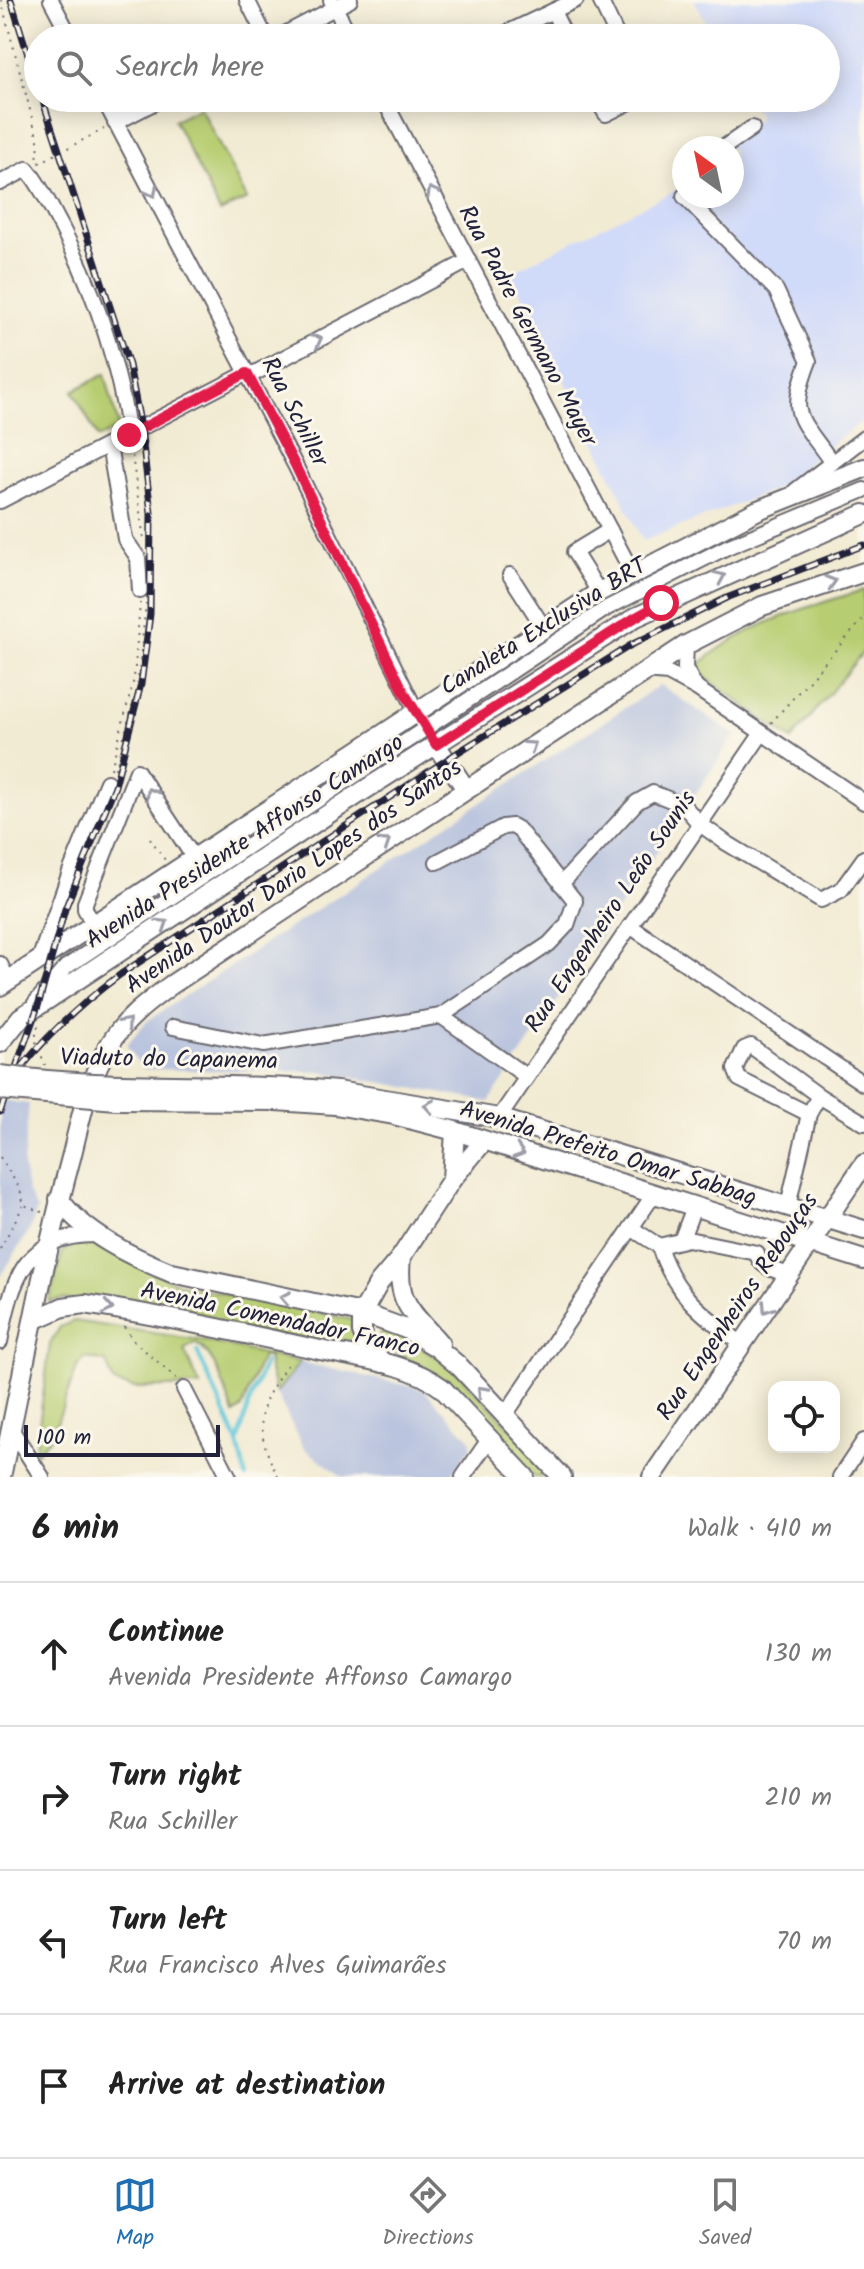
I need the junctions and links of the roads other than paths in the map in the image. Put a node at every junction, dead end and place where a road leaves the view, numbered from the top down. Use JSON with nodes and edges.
{"nodes":[{"id":1,"x":51,"y":0,"type":"edge"},
{"id":2,"x":247,"y":0,"type":"edge"},
{"id":3,"x":350,"y":0,"type":"edge"},
{"id":4,"x":576,"y":0,"type":"edge"},
{"id":5,"x":600,"y":0,"type":"edge"},
{"id":6,"x":333,"y":4,"type":"edge"},
{"id":7,"x":553,"y":11,"type":"junction"},
{"id":8,"x":64,"y":24,"type":"edge"},
{"id":9,"x":259,"y":24,"type":"edge"},
{"id":10,"x":300,"y":24,"type":"edge"},
{"id":11,"x":344,"y":24,"type":"edge"},
{"id":12,"x":526,"y":24,"type":"edge"},
{"id":13,"x":559,"y":24,"type":"edge"},
{"id":14,"x":611,"y":24,"type":"edge"},
{"id":15,"x":110,"y":112,"type":"edge"},
{"id":16,"x":136,"y":112,"type":"edge"},
{"id":17,"x":390,"y":112,"type":"edge"},
{"id":18,"x":115,"y":123,"type":"junction"},
{"id":19,"x":752,"y":128,"type":"dead end"},
{"id":20,"x":740,"y":136,"type":"edge"},
{"id":21,"x":0,"y":183,"type":"edge"},
{"id":22,"x":697,"y":208,"type":"edge"},
{"id":23,"x":468,"y":261,"type":"junction"},
{"id":24,"x":247,"y":373,"type":"junction"},
{"id":25,"x":129,"y":435,"type":"junction"},
{"id":26,"x":862,"y":441,"type":"edge"},
{"id":27,"x":109,"y":445,"type":"junction"},
{"id":28,"x":832,"y":463,"type":"junction"},
{"id":29,"x":864,"y":468,"type":"edge"},
{"id":30,"x":864,"y":490,"type":"edge"},
{"id":31,"x":787,"y":497,"type":"junction"},
{"id":32,"x":0,"y":501,"type":"edge"},
{"id":33,"x":864,"y":514,"type":"edge"},
{"id":34,"x":610,"y":530,"type":"junction"},
{"id":35,"x":864,"y":572,"type":"edge"},
{"id":36,"x":633,"y":574,"type":"junction"},
{"id":37,"x":510,"y":575,"type":"dead end"},
{"id":38,"x":599,"y":592,"type":"junction"},
{"id":39,"x":143,"y":595,"type":"road end"},
{"id":40,"x":544,"y":628,"type":"junction"},
{"id":41,"x":686,"y":645,"type":"junction"},
{"id":42,"x":643,"y":671,"type":"junction"},
{"id":43,"x":696,"y":688,"type":"junction"},
{"id":44,"x":420,"y":720,"type":"junction"},
{"id":45,"x":762,"y":733,"type":"junction"},
{"id":46,"x":436,"y":745,"type":"junction"},
{"id":47,"x":111,"y":776,"type":"road end"},
{"id":48,"x":466,"y":789,"type":"junction"},
{"id":49,"x":864,"y":802,"type":"edge"},
{"id":50,"x":700,"y":824,"type":"junction"},
{"id":51,"x":194,"y":858,"type":"junction"},
{"id":52,"x":864,"y":858,"type":"edge"},
{"id":53,"x":437,"y":862,"type":"dead end"},
{"id":54,"x":561,"y":884,"type":"junction"},
{"id":55,"x":93,"y":924,"type":"junction"},
{"id":56,"x":630,"y":926,"type":"junction"},
{"id":57,"x":39,"y":960,"type":"junction"},
{"id":58,"x":66,"y":967,"type":"junction"},
{"id":59,"x":8,"y":975,"type":"edge"},
{"id":60,"x":441,"y":1016,"type":"junction"},
{"id":61,"x":33,"y":1018,"type":"junction"},
{"id":62,"x":173,"y":1027,"type":"dead end"},
{"id":63,"x":0,"y":1043,"type":"edge"},
{"id":64,"x":0,"y":1075,"type":"edge"},
{"id":65,"x":527,"y":1077,"type":"junction"},
{"id":66,"x":864,"y":1084,"type":"edge"},
{"id":67,"x":0,"y":1090,"type":"edge"},
{"id":68,"x":819,"y":1096,"type":"junction"},
{"id":69,"x":336,"y":1098,"type":"junction"},
{"id":70,"x":809,"y":1114,"type":"junction"},
{"id":71,"x":499,"y":1118,"type":"junction"},
{"id":72,"x":864,"y":1123,"type":"edge"},
{"id":73,"x":455,"y":1131,"type":"junction"},
{"id":74,"x":484,"y":1141,"type":"junction"},
{"id":75,"x":864,"y":1164,"type":"edge"},
{"id":76,"x":452,"y":1179,"type":"junction"},
{"id":77,"x":654,"y":1194,"type":"junction"},
{"id":78,"x":59,"y":1199,"type":"junction"},
{"id":79,"x":788,"y":1206,"type":"junction"},
{"id":80,"x":694,"y":1207,"type":"junction"},
{"id":81,"x":827,"y":1219,"type":"junction"},
{"id":82,"x":631,"y":1228,"type":"junction"},
{"id":83,"x":764,"y":1229,"type":"junction"},
{"id":84,"x":864,"y":1230,"type":"edge"},
{"id":85,"x":99,"y":1235,"type":"junction"},
{"id":86,"x":682,"y":1238,"type":"junction"},
{"id":87,"x":50,"y":1243,"type":"junction"},
{"id":88,"x":811,"y":1243,"type":"junction"},
{"id":89,"x":659,"y":1246,"type":"junction"},
{"id":90,"x":757,"y":1253,"type":"junction"},
{"id":91,"x":401,"y":1257,"type":"junction"},
{"id":92,"x":864,"y":1260,"type":"edge"},
{"id":93,"x":789,"y":1275,"type":"junction"},
{"id":94,"x":362,"y":1313,"type":"junction"},
{"id":95,"x":34,"y":1320,"type":"junction"},
{"id":96,"x":0,"y":1342,"type":"edge"},
{"id":97,"x":742,"y":1344,"type":"junction"},
{"id":98,"x":383,"y":1363,"type":"junction"},
{"id":99,"x":460,"y":1367,"type":"junction"},
{"id":100,"x":184,"y":1389,"type":"road end"},
{"id":101,"x":505,"y":1415,"type":"junction"},
{"id":102,"x":11,"y":1429,"type":"junction"},
{"id":103,"x":490,"y":1438,"type":"junction"},
{"id":104,"x":864,"y":1441,"type":"edge"},
{"id":105,"x":1,"y":1477,"type":"edge"},
{"id":106,"x":42,"y":1477,"type":"edge"},
{"id":107,"x":229,"y":1477,"type":"edge"},
{"id":108,"x":463,"y":1477,"type":"edge"},
{"id":109,"x":525,"y":1477,"type":"edge"},
{"id":110,"x":562,"y":1477,"type":"edge"},
{"id":111,"x":652,"y":1477,"type":"edge"},
{"id":112,"x":840,"y":1477,"type":"edge"}],
"edges":[{"from":1,"to":8,"type":"street"},
{"from":2,"to":9,"type":"street"},
{"from":3,"to":6,"type":"street"},
{"from":4,"to":7,"type":"street"},
{"from":5,"to":14,"type":"street"},
{"from":6,"to":10,"type":"street"},
{"from":6,"to":11,"type":"street"},
{"from":7,"to":12,"type":"street"},
{"from":7,"to":13,"type":"street"},
{"from":15,"to":18,"type":"street","name":"Rua Schiller"},
{"from":16,"to":18,"type":"street"},
{"from":23,"to":17,"type":"street","name":"Rua Padre Germano Mayer","one_way":true},
{"from":18,"to":24,"type":"street","name":"Rua Schiller","one_way":true},
{"from":19,"to":20,"type":"street"},
{"from":21,"to":25,"type":"street"},
{"from":22,"to":28,"type":"street"},
{"from":24,"to":23,"type":"street","one_way":true},
{"from":23,"to":34,"type":"street","name":"Rua Padre Germano Mayer"},
{"from":24,"to":25,"type":"street"},
{"from":24,"to":44,"type":"street","name":"Rua Schiller"},
{"from":25,"to":27,"type":"street"},
{"from":26,"to":28,"type":"street"},
{"from":27,"to":32,"type":"street"},
{"from":27,"to":39,"type":"street"},
{"from":28,"to":31,"type":"street"},
{"from":29,"to":31,"type":"main road","name":"Avenida Presidente Affonso Camargo"},
{"from":30,"to":44,"type":"street","name":"Canaleta Exclusiva BRT"},
{"from":31,"to":36,"type":"main road","name":"Avenida Presidente Affonso Camargo"},
{"from":46,"to":33,"type":"main road","name":"Avenida Presidente Affonso Camargo","one_way":true},
{"from":34,"to":36,"type":"street","name":"Rua Padre Germano Mayer"},
{"from":34,"to":38,"type":"street"},
{"from":41,"to":35,"type":"main road","name":"Avenida Doutor Dario Lopes dos Santos","one_way":true},
{"from":36,"to":38,"type":"main road","name":"Avenida Presidente Affonso Camargo"},
{"from":37,"to":40,"type":"street"},
{"from":38,"to":40,"type":"main road","name":"Avenida Presidente Affonso Camargo"},
{"from":40,"to":44,"type":"main road","name":"Avenida Presidente Affonso Camargo"},
{"from":41,"to":42,"type":"main road","name":"Avenida Doutor Dario Lopes dos Santos"},
{"from":41,"to":43,"type":"street"},
{"from":42,"to":43,"type":"street"},
{"from":48,"to":42,"type":"main road","name":"Avenida Doutor Dario Lopes dos Santos","one_way":true},
{"from":43,"to":45,"type":"street"},
{"from":44,"to":46,"type":"street","name":"Rua Schiller"},
{"from":44,"to":51,"type":"main road","name":"Avenida Presidente Affonso Camargo"},
{"from":44,"to":58,"type":"street","name":"Canaleta Exclusiva BRT"},
{"from":45,"to":49,"type":"street"},
{"from":45,"to":50,"type":"street","name":"Rua Engenheiro Leão Sounis"},
{"from":46,"to":48,"type":"main road","name":"Rua Schiller"},
{"from":61,"to":46,"type":"main road","name":"Avenida Presidente Affonso Camargo","one_way":true},
{"from":47,"to":57,"type":"street"},
{"from":78,"to":48,"type":"main road","name":"Avenida Doutor Dario Lopes dos Santos","one_way":true},
{"from":50,"to":52,"type":"street"},
{"from":50,"to":54,"type":"street"},
{"from":50,"to":56,"type":"street","name":"Rua Engenheiro Leão Sounis"},
{"from":51,"to":55,"type":"main road","name":"Avenida Presidente Affonso Camargo"},
{"from":51,"to":55,"type":"street","one_way":true},
{"from":53,"to":54,"type":"street"},
{"from":54,"to":60,"type":"street"},
{"from":55,"to":57,"type":"main road","name":"Avenida Presidente Affonso Camargo"},
{"from":56,"to":65,"type":"street","name":"Rua Engenheiro Leão Sounis"},
{"from":56,"to":66,"type":"street"},
{"from":57,"to":59,"type":"main road","name":"Avenida Presidente Affonso Camargo"},
{"from":58,"to":59,"type":"street","name":"Canaleta Exclusiva BRT"},
{"from":58,"to":61,"type":"street","name":"Canaleta Exclusiva BRT"},
{"from":60,"to":62,"type":"street"},
{"from":60,"to":65,"type":"street"},
{"from":61,"to":63,"type":"main road","name":"Avenida Presidente Affonso Camargo"},
{"from":64,"to":69,"type":"main road","name":"Viaduto do Capanema","bridge":true},
{"from":65,"to":71,"type":"street","name":"Rua Engenheiro Leão Sounis"},
{"from":67,"to":69,"type":"main road","name":"Viaduto do Capanema","bridge":true},
{"from":68,"to":70,"type":"street"},
{"from":68,"to":70,"type":"street"},
{"from":68,"to":72,"type":"street"},
{"from":71,"to":69,"type":"main road","name":"Avenida Prefeito Omar Sabbag","one_way":true},
{"from":69,"to":73,"type":"main road","name":"Avenida Prefeito Omar Sabbag"},
{"from":70,"to":79,"type":"street"},
{"from":71,"to":79,"type":"main road","name":"Avenida Prefeito Omar Sabbag"},
{"from":73,"to":74,"type":"main road","name":"Avenida Prefeito Omar Sabbag"},
{"from":73,"to":76,"type":"main road"},
{"from":74,"to":76,"type":"main road"},
{"from":74,"to":77,"type":"main road","name":"Avenida Prefeito Omar Sabbag","one_way":true},
{"from":75,"to":81,"type":"main road","name":"Rua Engenheiros Rebouças"},
{"from":76,"to":91,"type":"main road"},
{"from":77,"to":80,"type":"main road","name":"Avenida Prefeito Omar Sabbag"},
{"from":77,"to":82,"type":"street"},
{"from":78,"to":85,"type":"main road","name":"Avenida Comendador Franco"},
{"from":78,"to":87,"type":"main road","name":"Avenida Doutor Dario Lopes dos Santos"},
{"from":79,"to":81,"type":"main road","name":"Avenida Prefeito Omar Sabbag"},
{"from":80,"to":83,"type":"main road","name":"Avenida Prefeito Omar Sabbag"},
{"from":80,"to":86,"type":"street"},
{"from":81,"to":84,"type":"main road","name":"Avenida Prefeito Omar Sabbag"},
{"from":81,"to":88,"type":"main road","name":"Rua Engenheiros Rebouças"},
{"from":82,"to":89,"type":"street"},
{"from":82,"to":101,"type":"street"},
{"from":83,"to":88,"type":"main road","name":"Avenida Prefeito Omar Sabbag"},
{"from":83,"to":90,"type":"street"},
{"from":85,"to":87,"type":"street"},
{"from":94,"to":85,"type":"main road","name":"Avenida Comendador Franco","one_way":true},
{"from":86,"to":89,"type":"street"},
{"from":86,"to":90,"type":"street"},
{"from":87,"to":95,"type":"main road","name":"Avenida Doutor Dario Lopes dos Santos"},
{"from":87,"to":96,"type":"street"},
{"from":88,"to":92,"type":"main road","name":"Avenida Prefeito Omar Sabbag"},
{"from":88,"to":93,"type":"main road","name":"Rua Engenheiros Rebouças"},
{"from":89,"to":97,"type":"street"},
{"from":90,"to":93,"type":"street"},
{"from":91,"to":94,"type":"main road"},
{"from":91,"to":99,"type":"main road"},
{"from":93,"to":97,"type":"main road","name":"Rua Engenheiros Rebouças","one_way":true},
{"from":94,"to":98,"type":"main road"},
{"from":94,"to":99,"type":"main road","name":"Avenida Comendador Franco"},
{"from":95,"to":98,"type":"main road","name":"Avenida Comendador Franco","one_way":true},
{"from":95,"to":102,"type":"main road","name":"Avenida Doutor Dario Lopes dos Santos"},
{"from":97,"to":111,"type":"main road","name":"Rua Engenheiros Rebouças"},
{"from":98,"to":103,"type":"main road","name":"Avenida Comendador Franco"},
{"from":101,"to":99,"type":"main road","name":"Avenida Comendador Franco","one_way":true},
{"from":100,"to":107,"type":"street"},
{"from":101,"to":110,"type":"main road","name":"Avenida Comendador Franco"},
{"from":102,"to":105,"type":"main road","name":"Avenida Doutor Dario Lopes dos Santos"},
{"from":102,"to":106,"type":"street"},
{"from":103,"to":108,"type":"street"},
{"from":103,"to":109,"type":"main road","name":"Avenida Comendador Franco"},
{"from":104,"to":112,"type":"street"}]}
